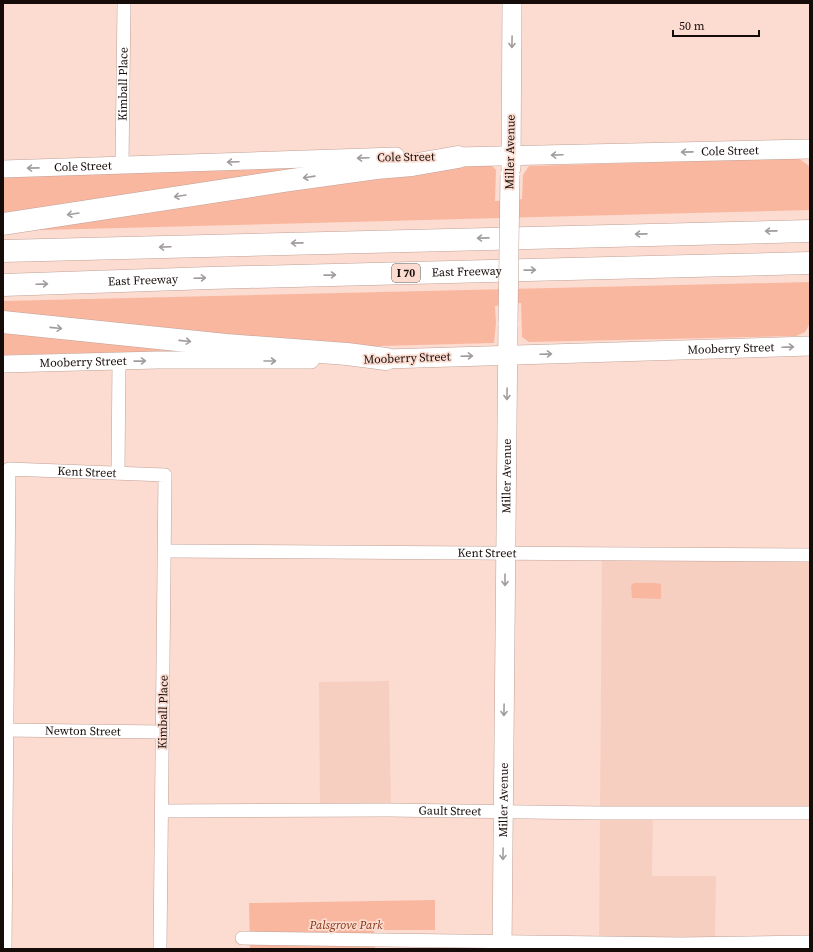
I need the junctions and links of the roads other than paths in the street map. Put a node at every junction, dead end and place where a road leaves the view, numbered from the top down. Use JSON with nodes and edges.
{"nodes":[{"id":1,"x":124,"y":3,"type":"edge"},
{"id":2,"x":512,"y":3,"type":"edge"},
{"id":3,"x":810,"y":150,"type":"edge"},
{"id":4,"x":511,"y":156,"type":"junction"},
{"id":5,"x":458,"y":157,"type":"junction"},
{"id":6,"x":122,"y":166,"type":"junction"},
{"id":7,"x":3,"y":169,"type":"edge"},
{"id":8,"x":3,"y":224,"type":"edge"},
{"id":9,"x":810,"y":231,"type":"edge"},
{"id":10,"x":3,"y":251,"type":"edge"},
{"id":11,"x":810,"y":263,"type":"edge"},
{"id":12,"x":3,"y":285,"type":"edge"},
{"id":13,"x":3,"y":322,"type":"edge"},
{"id":14,"x":810,"y":346,"type":"edge"},
{"id":15,"x":507,"y":355,"type":"junction"},
{"id":16,"x":386,"y":359,"type":"junction"},
{"id":17,"x":119,"y":361,"type":"junction"},
{"id":18,"x":3,"y":364,"type":"edge"},
{"id":19,"x":118,"y":473,"type":"junction"},
{"id":20,"x":165,"y":475,"type":"joint"},
{"id":21,"x":165,"y":550,"type":"junction"},
{"id":22,"x":505,"y":552,"type":"junction"},
{"id":23,"x":810,"y":555,"type":"edge"},
{"id":24,"x":5,"y":730,"type":"edge"},
{"id":25,"x":163,"y":732,"type":"junction"},
{"id":26,"x":162,"y":811,"type":"junction"},
{"id":27,"x":503,"y":812,"type":"junction"},
{"id":28,"x":810,"y":813,"type":"edge"},
{"id":29,"x":242,"y":938,"type":"dead end"},
{"id":30,"x":810,"y":942,"type":"edge"},
{"id":31,"x":502,"y":945,"type":"edge"},
{"id":32,"x":5,"y":949,"type":"edge"},
{"id":33,"x":160,"y":949,"type":"edge"}],
"edges":[{"from":1,"to":6,"type":"street","name":"Kimball Place"},
{"from":2,"to":4,"type":"main road","name":"Miller Avenue","one_way":true},
{"from":3,"to":4,"type":"main road","name":"Cole Street","one_way":true},
{"from":4,"to":5,"type":"main road","name":"Cole Street"},
{"from":4,"to":15,"type":"main road","name":"Miller Avenue","bridge":true},
{"from":5,"to":6,"type":"street","name":"Cole Street","one_way":true},
{"from":5,"to":8,"type":"highway","one_way":true},
{"from":6,"to":7,"type":"street","name":"Cole Street","one_way":true},
{"from":9,"to":10,"type":"highway","one_way":true},
{"from":12,"to":11,"type":"highway","name":"East Freeway","number":"I 70","one_way":true},
{"from":13,"to":16,"type":"highway","one_way":true},
{"from":15,"to":14,"type":"main road","name":"Mooberry Street","one_way":true},
{"from":16,"to":15,"type":"main road","name":"Mooberry Street","one_way":true},
{"from":15,"to":22,"type":"main road","name":"Miller Avenue","one_way":true},
{"from":17,"to":16,"type":"street","name":"Mooberry Street","one_way":true},
{"from":17,"to":18,"type":"street","name":"Mooberry Street"},
{"from":17,"to":19,"type":"street"},
{"from":19,"to":20,"type":"street","name":"Kent Street"},
{"from":19,"to":24,"type":"street","name":"Kent Street"},
{"from":20,"to":21,"type":"street","name":"Kimball Place"},
{"from":21,"to":22,"type":"street","name":"Kent Street"},
{"from":21,"to":25,"type":"street","name":"Kimball Place"},
{"from":22,"to":23,"type":"street","name":"Kent Street"},
{"from":22,"to":27,"type":"main road","name":"Miller Avenue","one_way":true},
{"from":24,"to":25,"type":"street","name":"Newton Street"},
{"from":24,"to":32,"type":"street"},
{"from":25,"to":26,"type":"street","name":"Kimball Place"},
{"from":26,"to":27,"type":"street","name":"Gault Street"},
{"from":26,"to":33,"type":"street","name":"Kimball Place"},
{"from":27,"to":28,"type":"street","name":"Gault Street"},
{"from":27,"to":31,"type":"main road","name":"Miller Avenue","one_way":true},
{"from":29,"to":31,"type":"street"},
{"from":30,"to":31,"type":"street"}]}
